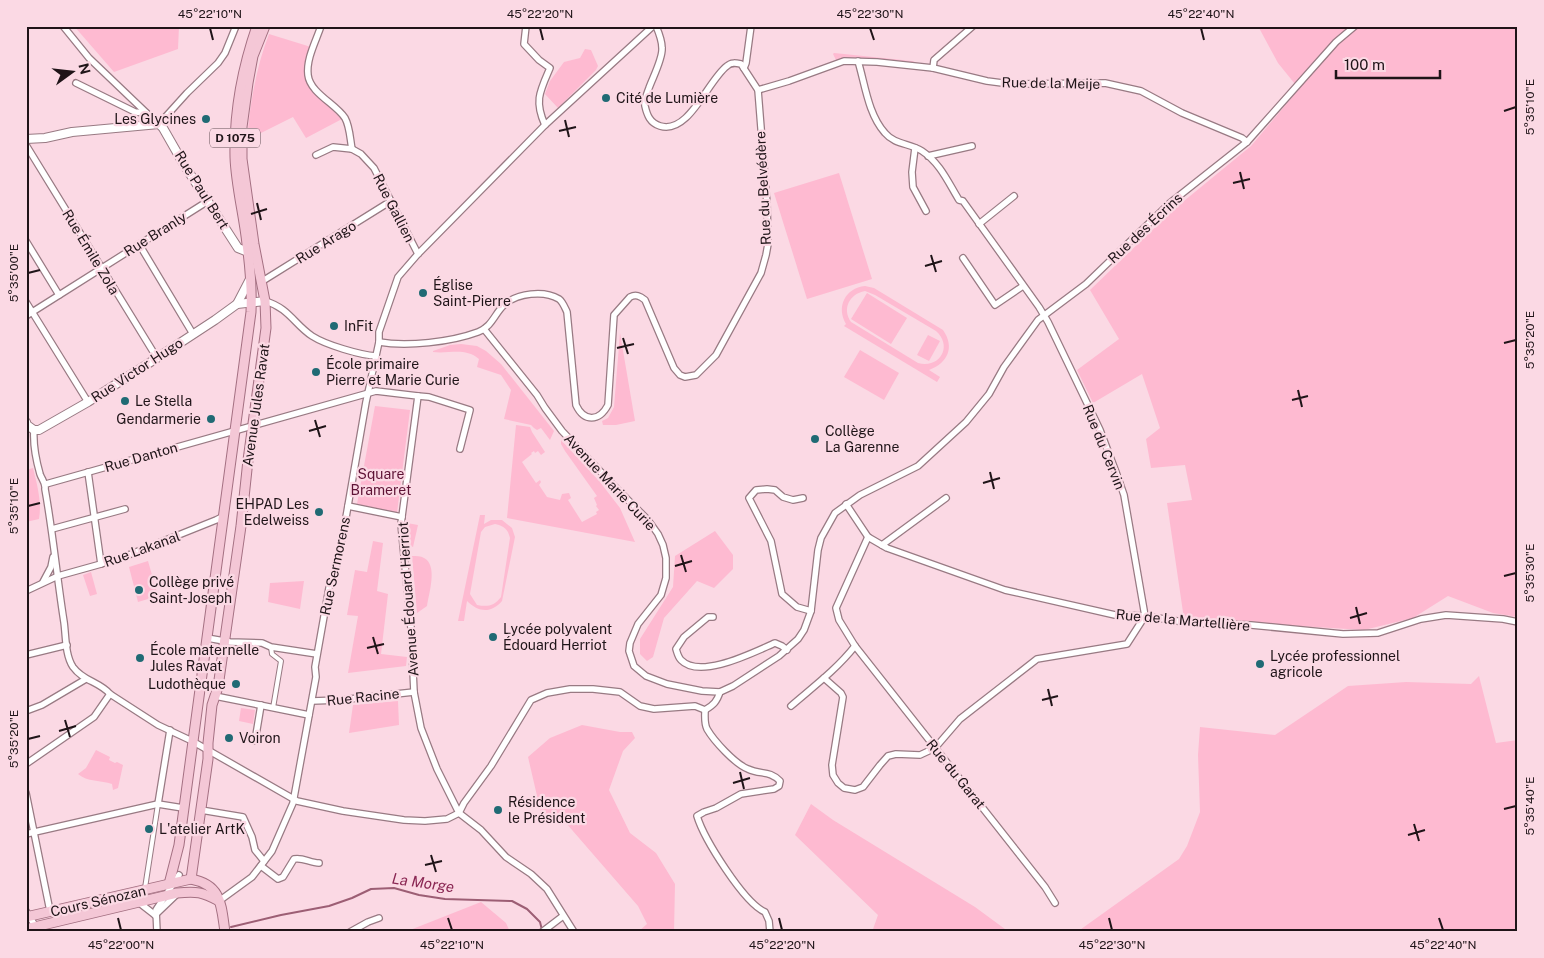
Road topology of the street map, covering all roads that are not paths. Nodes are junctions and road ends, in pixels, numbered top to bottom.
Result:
1 (63, 26) edge
2 (236, 26) edge
3 (257, 26) edge
4 (265, 26) edge
5 (321, 26) edge
6 (526, 26) edge
7 (654, 26) edge
8 (751, 26) edge
9 (973, 26) edge
10 (1354, 26) edge
11 (858, 61) junction
12 (744, 68) junction
13 (934, 68) junction
14 (76, 83) dead end
15 (758, 90) junction
16 (146, 113) junction
17 (158, 124) junction
18 (545, 125) junction
19 (26, 139) edge
20 (1247, 142) junction
21 (26, 145) edge
22 (972, 146) dead end
23 (915, 148) junction
24 (352, 149) junction
25 (316, 155) dead end
26 (928, 156) junction
27 (1014, 196) dead end
28 (208, 201) junction
29 (391, 201) junction
30 (926, 211) dead end
31 (979, 224) junction
32 (26, 241) edge
33 (139, 244) junction
34 (252, 251) junction
35 (418, 254) junction
36 (964, 258) dead end
37 (101, 268) junction
38 (250, 279) junction
39 (261, 282) junction
40 (1024, 286) junction
41 (59, 295) junction
42 (26, 302) edge
43 (265, 302) junction
44 (251, 303) junction
45 (236, 304) junction
46 (33, 312) junction
47 (1044, 315) junction
48 (26, 316) edge
49 (484, 329) junction
50 (193, 334) junction
51 (379, 342) junction
52 (376, 356) junction
53 (157, 358) junction
54 (369, 394) junction
55 (418, 396) junction
56 (88, 402) junction
57 (26, 422) edge
58 (253, 426) junction
59 (34, 430) junction
60 (236, 430) junction
61 (460, 449) dead end
62 (88, 472) junction
63 (46, 484) junction
64 (803, 498) dead end
65 (946, 498) dead end
66 (846, 504) junction
67 (348, 506) junction
68 (125, 509) dead end
69 (224, 512) junction
70 (241, 513) junction
71 (94, 517) junction
72 (402, 517) junction
73 (52, 529) junction
74 (868, 537) junction
75 (882, 545) junction
76 (54, 548) junction
77 (101, 564) junction
78 (58, 576) junction
79 (43, 582) junction
80 (26, 591) edge
81 (811, 611) junction
82 (1146, 616) junction
83 (713, 617) dead end
84 (1518, 622) edge
85 (207, 638) junction
86 (224, 641) junction
87 (67, 645) junction
88 (855, 646) junction
89 (271, 647) junction
90 (787, 650) junction
91 (318, 654) junction
92 (26, 655) edge
93 (824, 678) junction
94 (86, 679) junction
95 (414, 692) junction
96 (720, 692) junction
97 (110, 694) junction
98 (215, 696) junction
99 (312, 701) junction
100 (261, 705) junction
101 (791, 706) dead end
102 (273, 708) junction
103 (26, 710) edge
104 (705, 710) junction
105 (309, 714) junction
106 (194, 728) junction
107 (170, 730) junction
108 (209, 735) junction
109 (192, 741) junction
110 (255, 741) dead end
111 (935, 748) junction
112 (208, 751) junction
113 (26, 764) edge
114 (26, 793) edge
115 (294, 800) junction
116 (158, 804) junction
117 (183, 808) junction
118 (201, 810) junction
119 (459, 813) junction
120 (34, 832) junction
121 (26, 834) edge
122 (179, 845) junction
123 (263, 863) junction
124 (319, 863) dead end
125 (181, 881) junction
126 (145, 890) junction
127 (194, 891) junction
128 (177, 893) junction
129 (166, 896) junction
130 (137, 901) junction
131 (219, 901) junction
132 (1054, 903) dead end
133 (78, 905) junction
134 (50, 911) junction
135 (27, 915) edge
136 (156, 915) junction
137 (563, 916) junction
138 (379, 918) dead end
139 (26, 929) edge
140 (38, 929) edge
141 (224, 930) edge
142 (157, 932) edge
143 (350, 932) edge
144 (542, 932) edge
145 (574, 932) edge
146 (770, 932) edge

1 - 16 street
2 - 17 street
3 - 34 main road, D 1075
4 - 34 main road, D 1075
5 - 24 street
6 - 18 street
7 - 12 street
7 - 18 street, Rue Sermorens
8 - 12 street
9 - 13 street
10 - 20 street, Rue des Écrins
11 - 13 street, Rue de la Meije
11 - 15 street, Rue de la Meije
11 - 23 street, Rue du Cervin
12 - 15 street
13 - 20 street, Rue de la Meije
14 - 16 street
15 - 49 street, Rue du Belvédère
16 - 17 street
17 - 19 main road
17 - 28 main road, Rue Paul Bert
18 - 35 street, Rue Sermorens
20 - 47 street, Rue des Écrins
21 - 37 street, Rue Émile Zola
22 - 26 street
23 - 26 street, Rue du Cervin
23 - 30 street
24 - 25 street
24 - 29 street, Rue Gallien
26 - 31 street, Rue du Cervin
27 - 31 street
28 - 33 street, Rue Branly
28 - 34 main road, Rue Paul Bert
29 - 35 street, Rue Gallien
29 - 39 street, Rue Arago
31 - 40 street, Rue du Cervin
32 - 41 street
33 - 37 street, Rue Branly
33 - 50 street
34 - 38 main road, Avenue Jules Ravat
34 - 39 main road, Avenue Jules Ravat
35 - 51 street, Rue Sermorens
36 - 40 street
37 - 41 street, Rue Branly
37 - 53 street, Rue Émile Zola
38 - 44 main road, Avenue Jules Ravat
38 - 45 main road, Rue Victor Hugo
39 - 43 main road, Avenue Jules Ravat
40 - 47 street, Rue du Cervin
41 - 46 street, Rue Branly
42 - 46 street
43 - 44 main road
43 - 52 street
43 - 58 main road, Avenue Jules Ravat
44 - 45 main road
44 - 60 main road, Avenue Jules Ravat
45 - 50 main road, Rue Victor Hugo
46 - 48 street, Rue Branly
46 - 56 street
47 - 66 street
47 - 82 street, Rue du Cervin
49 - 51 street
49 - 96 street, Avenue Marie Curie
50 - 53 main road, Rue Victor Hugo
51 - 52 street, Rue Sermorens
52 - 54 street, Rue Sermorens
53 - 56 main road, Rue Victor Hugo
54 - 55 street
54 - 58 street, Rue Danton
54 - 67 street, Rue Sermorens
55 - 61 street
55 - 72 street, Avenue Édouard Herriot
56 - 59 main road, Rue Victor Hugo
57 - 59 main road
58 - 60 street, Rue Danton
58 - 70 main road, Avenue Jules Ravat
59 - 63 street
60 - 62 street, Rue Danton
60 - 69 main road, Avenue Jules Ravat
62 - 63 street, Rue Danton
62 - 71 street
63 - 73 street
64 - 81 street
65 - 75 street
66 - 74 street, Rue de la Martellière
66 - 81 street
67 - 72 street
67 - 91 street, Rue Sermorens
68 - 71 street
69 - 70 main road
69 - 77 street, Rue Lakanal
69 - 85 main road, Avenue Jules Ravat
70 - 86 main road, Avenue Jules Ravat
71 - 73 street
71 - 77 street
72 - 95 street, Avenue Édouard Herriot
73 - 76 street
74 - 75 street, Rue de la Martellière
74 - 88 street, Rue du Garat
75 - 82 street, Rue de la Martellière
76 - 78 street
76 - 79 street
77 - 78 street, Rue Lakanal
78 - 79 street, Rue Lakanal
78 - 87 street
79 - 80 street, Rue Lakanal
81 - 90 street
82 - 84 street, Rue de la Martellière
82 - 111 street
83 - 90 street
85 - 86 street
85 - 106 main road, Avenue Jules Ravat
86 - 89 street
86 - 98 main road, Avenue Jules Ravat
87 - 92 street
87 - 94 street
88 - 93 street
88 - 111 street, Rue du Garat
89 - 91 street
89 - 102 street
90 - 96 street
91 - 99 street, Rue Sermorens
93 - 101 street
93 - 111 street
94 - 97 street
94 - 103 street
95 - 99 street, Rue Racine
95 - 119 street, Avenue Édouard Herriot
96 - 104 street
97 - 107 street
97 - 113 street
98 - 100 street
98 - 108 main road, Avenue Jules Ravat
99 - 105 street, Rue Sermorens
100 - 102 street
100 - 110 street
102 - 105 street
104 - 119 street
104 - 146 street
105 - 115 street, Rue Sermorens
106 - 108 main road
106 - 109 main road, Avenue Jules Ravat
107 - 109 street
107 - 116 street
108 - 112 main road, Avenue Jules Ravat
109 - 112 street
109 - 117 main road, Avenue Jules Ravat
111 - 132 street, Rue du Garat
112 - 115 street
112 - 118 main road, Avenue Jules Ravat
114 - 120 street
115 - 119 street
115 - 123 street, Rue Sermorens
116 - 117 street
116 - 120 street
116 - 126 street
117 - 122 main road, Avenue Jules Ravat
118 - 123 street
118 - 125 main road, Avenue Jules Ravat
119 - 137 street
120 - 121 street
120 - 134 street
122 - 125 main road
122 - 125 main road
123 - 124 street
123 - 131 street, Rue Sermorens
125 - 126 main road, Cours Sénozan
125 - 127 main road
125 - 128 main road
125 - 129 street
125 - 131 main road
126 - 133 main road, Cours Sénozan
127 - 128 main road, Cours Sénozan
127 - 131 main road
128 - 129 main road, Cours Sénozan
128 - 136 street
129 - 130 main road, Cours Sénozan
129 - 136 street
130 - 136 street
130 - 140 main road, Cours Sénozan
131 - 141 main road
133 - 134 main road, Cours Sénozan
133 - 140 main road
134 - 135 main road, Cours Sénozan
135 - 140 street
136 - 142 street
137 - 144 street
137 - 145 street
138 - 143 street
139 - 140 main road, Cours Sénozan

